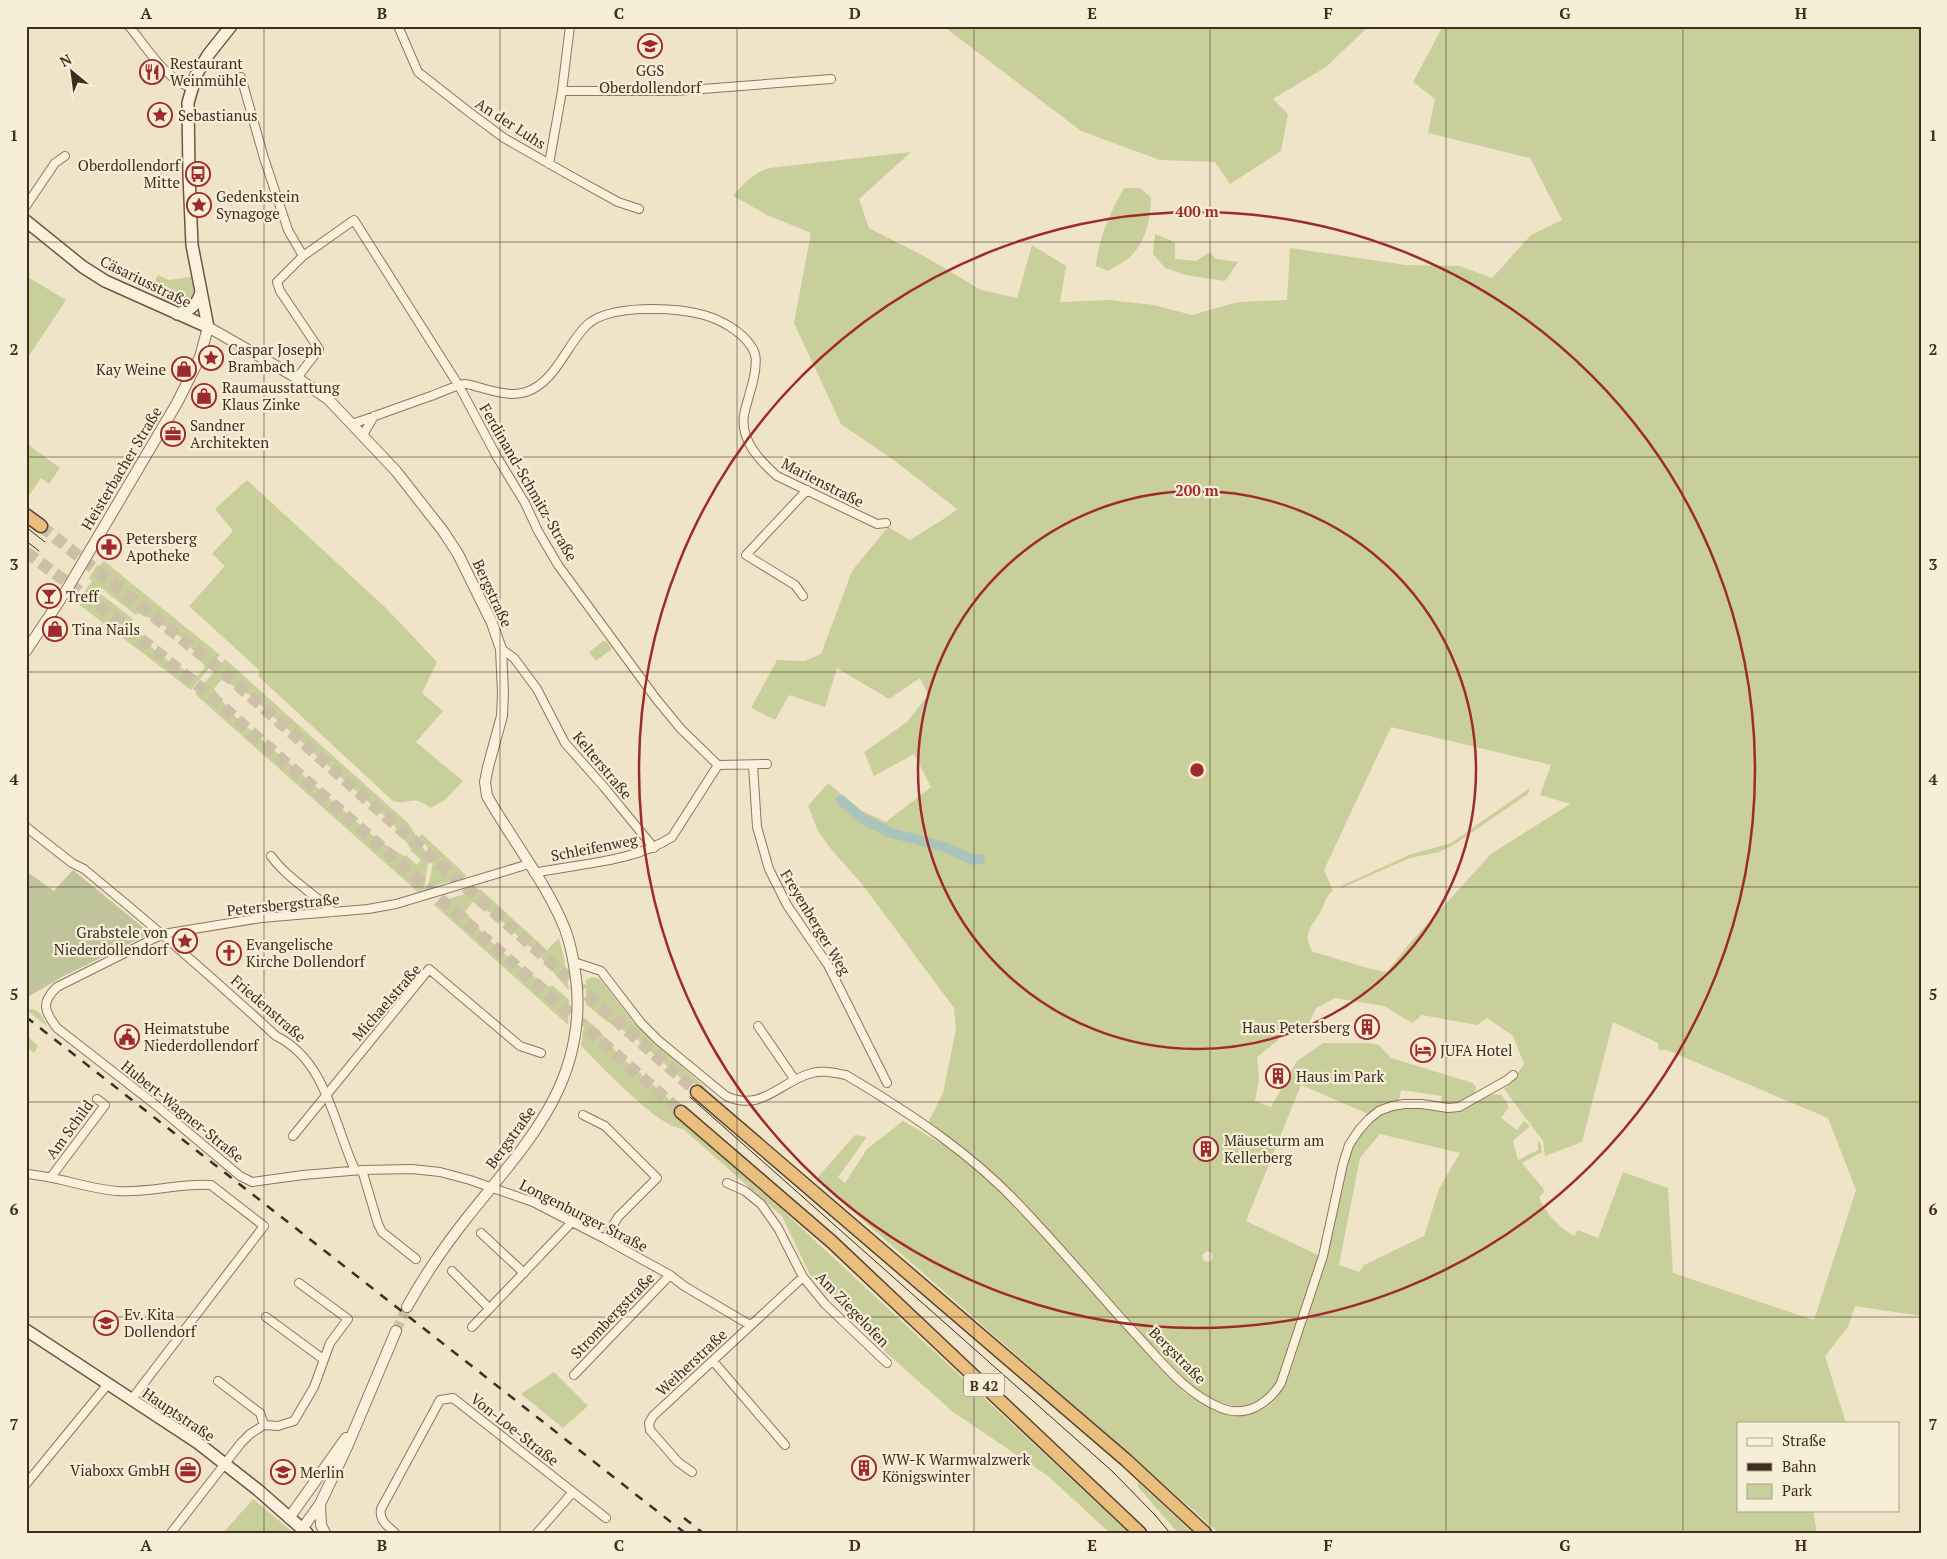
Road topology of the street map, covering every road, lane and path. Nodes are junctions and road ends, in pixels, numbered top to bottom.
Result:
1 (129, 26) edge
2 (231, 26) edge
3 (398, 26) edge
4 (570, 26) edge
5 (241, 77) dead end
6 (831, 79) dead end
7 (192, 88) junction
8 (562, 91) junction
9 (65, 156) dead end
10 (549, 164) junction
11 (26, 206) edge
12 (639, 209) dead end
13 (26, 222) edge
14 (303, 256) junction
15 (201, 290) junction
16 (177, 314) junction
17 (208, 327) junction
18 (297, 378) junction
19 (459, 386) junction
20 (374, 416) junction
21 (352, 424) junction
22 (363, 435) junction
23 (807, 490) junction
24 (26, 516) edge
25 (886, 522) dead end
26 (42, 526) tunnel mouth
27 (803, 596) dead end
28 (501, 649) junction
29 (26, 651) edge
30 (767, 764) dead end
31 (718, 765) junction
32 (752, 765) junction
33 (26, 826) edge
34 (654, 848) junction
35 (271, 856) dead end
36 (532, 868) junction
37 (333, 912) junction
38 (163, 934) junction
39 (574, 962) junction
40 (50, 994) joint
41 (758, 1026) dead end
42 (541, 1053) dead end
43 (1513, 1075) dead end
44 (795, 1080) junction
45 (887, 1083) dead end
46 (697, 1092) tunnel mouth
47 (326, 1096) junction
48 (97, 1099) dead end
49 (681, 1112) tunnel mouth
50 (583, 1115) dead end
51 (293, 1136) dead end
52 (359, 1170) junction
53 (26, 1174) edge
54 (51, 1177) junction
55 (252, 1182) joint
56 (727, 1183) dead end
57 (492, 1187) junction
58 (572, 1222) junction
59 (481, 1233) dead end
60 (605, 1239) junction
61 (416, 1259) dead end
62 (452, 1271) dead end
63 (524, 1273) junction
64 (670, 1275) junction
65 (803, 1276) junction
66 (299, 1283) dead end
67 (407, 1307) tunnel mouth
68 (489, 1308) junction
69 (266, 1317) dead end
70 (750, 1326) junction
71 (472, 1327) dead end
72 (26, 1330) edge
73 (396, 1331) tunnel mouth
74 (323, 1359) junction
75 (713, 1361) junction
76 (887, 1363) dead end
77 (574, 1375) dead end
78 (218, 1381) dead end
79 (108, 1384) junction
80 (131, 1400) junction
81 (359, 1422) junction
82 (264, 1425) junction
83 (785, 1445) dead end
84 (225, 1464) junction
85 (692, 1472) dead end
86 (26, 1484) edge
87 (573, 1492) junction
88 (320, 1504) junction
89 (289, 1518) junction
90 (606, 1518) dead end
91 (1138, 1530) edge
92 (304, 1531) edge
93 (1204, 1532) edge
94 (171, 1533) edge
95 (325, 1533) edge
96 (395, 1533) edge
97 (537, 1533) edge

1 - 7 street
2 - 7 main road, Heisterbacher Straße
3 - 10 street, An der Luhs
4 - 8 street
5 - 14 street
6 - 8 street
7 - 15 main road, Heisterbacher Straße
8 - 10 street
9 - 11 street
10 - 12 street, An der Luhs
13 - 16 main road, Cäsariusstraße
14 - 18 street
14 - 19 street, Ferdinand-Schmitz-Straße
15 - 16 main road
15 - 17 main road, Heisterbacher Straße
16 - 17 main road, Cäsariusstraße
17 - 18 street, Bergstraße
17 - 29 street, Heisterbacher Straße
18 - 21 street, Bergstraße
19 - 20 street, Marienstraße
19 - 23 street, Marienstraße
19 - 31 street, Ferdinand-Schmitz-Straße
20 - 21 street, Marienstraße
20 - 22 street
21 - 22 street, Bergstraße
22 - 28 street, Bergstraße
23 - 25 street, Marienstraße
23 - 27 street
24 - 26 highway
28 - 34 street, Kelterstraße
28 - 36 street, Bergstraße
30 - 32 street
31 - 32 street
31 - 34 street, Schleifenweg
32 - 45 street, Freyenberger Weg
33 - 38 street, Friedenstraße
34 - 36 street, Schleifenweg
35 - 37 street
36 - 37 street, Petersbergstraße
36 - 39 street, Bergstraße
37 - 38 street, Petersbergstraße
38 - 40 street, Petersbergstraße
38 - 47 street, Friedenstraße
39 - 44 street, Bergstraße
39 - 57 street, Bergstraße
40 - 55 street, Hubert-Wagner-Straße
41 - 44 street
42 - 47 street, Michaelstraße
43 - 44 street, Bergstraße
46 - 93 highway, B 42
47 - 51 street, Michaelstraße
47 - 52 street, Friedenstraße
48 - 54 street, Am Schild
49 - 91 highway, B 42
50 - 60 street
52 - 55 street, Longenburger Straße
52 - 57 street, Longenburger Straße
52 - 61 street
53 - 54 street
54 - 80 street
56 - 65 street, Am Ziegelofen
57 - 58 street, Longenburger Straße
57 - 67 street, Bergstraße
58 - 60 street, Longenburger Straße
58 - 63 street
59 - 63 street
60 - 64 street, Longenburger Straße
62 - 68 street
63 - 68 street
64 - 70 street, Longenburger Straße
64 - 77 street, Strombergstraße
65 - 70 street, Weiherstraße
65 - 76 street, Am Ziegelofen
66 - 74 street
68 - 71 street
69 - 74 street
70 - 75 street, Weiherstraße
72 - 79 main road, Hauptstraße
73 - 81 street
74 - 82 street
75 - 83 street
75 - 85 street, Weiherstraße
78 - 82 street
79 - 80 main road, Hauptstraße
79 - 86 street
80 - 84 main road, Hauptstraße
81 - 88 street
81 - 89 street
82 - 84 street
84 - 89 main road, Hauptstraße
84 - 94 street
87 - 90 street, Von-Loe-Straße
87 - 96 street, Von-Loe-Straße
87 - 97 street
88 - 92 street
88 - 95 street
89 - 92 main road, Hauptstraße

